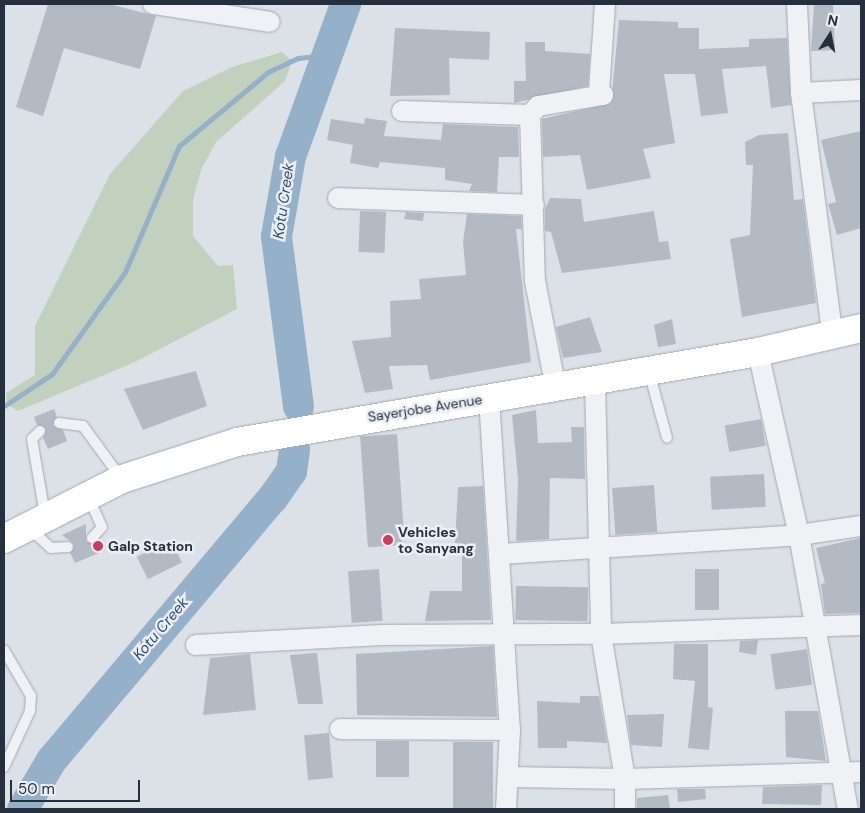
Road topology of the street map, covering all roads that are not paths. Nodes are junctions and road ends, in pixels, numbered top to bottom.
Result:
1 (153, 4) edge
2 (606, 4) edge
3 (797, 4) edge
4 (270, 22) dead end
5 (861, 90) edge
6 (801, 94) junction
7 (402, 111) dead end
8 (530, 115) junction
9 (338, 198) dead end
10 (534, 205) junction
11 (861, 328) edge
12 (832, 332) junction
13 (758, 352) junction
14 (649, 372) junction
15 (595, 382) junction
16 (556, 389) junction
17 (489, 398) junction
18 (59, 423) dead end
19 (40, 431) dead end
20 (667, 438) dead end
21 (122, 480) junction
22 (88, 495) junction
23 (861, 526) edge
24 (18, 530) edge
25 (799, 536) junction
26 (92, 538) dead end
27 (68, 547) dead end
28 (596, 548) junction
29 (500, 554) junction
30 (861, 625) edge
31 (814, 626) junction
32 (601, 634) junction
33 (504, 635) junction
34 (196, 645) dead end
35 (4, 650) edge
36 (340, 729) dead end
37 (510, 730) junction
38 (4, 767) edge
39 (852, 772) edge
40 (509, 778) junction
41 (625, 779) junction
42 (506, 809) edge
43 (625, 809) edge
44 (848, 809) edge

1 - 4 street
2 - 8 street
3 - 6 street
5 - 6 street
6 - 12 street
7 - 8 street
8 - 10 street
9 - 10 street
10 - 16 street
11 - 12 main road, Sayerjobe Avenue
12 - 13 main road, Sayerjobe Avenue
13 - 14 main road, Sayerjobe Avenue
13 - 25 street
14 - 15 main road, Sayerjobe Avenue
14 - 20 lane
15 - 16 main road, Sayerjobe Avenue
15 - 28 street
16 - 17 main road, Sayerjobe Avenue
17 - 21 main road, Sayerjobe Avenue
17 - 29 street
18 - 21 lane
19 - 24 lane
21 - 22 main road, Sayerjobe Avenue
22 - 24 main road, Sayerjobe Avenue
22 - 26 lane
23 - 25 street
24 - 27 lane
25 - 28 street
25 - 31 street
28 - 29 street
28 - 32 street
29 - 33 street
30 - 31 street
31 - 32 street
31 - 39 street
32 - 33 street
32 - 41 street
33 - 34 street
33 - 37 street
35 - 38 lane
36 - 37 street
37 - 40 street
39 - 41 street
39 - 44 street
40 - 41 street
40 - 42 street
41 - 43 street

